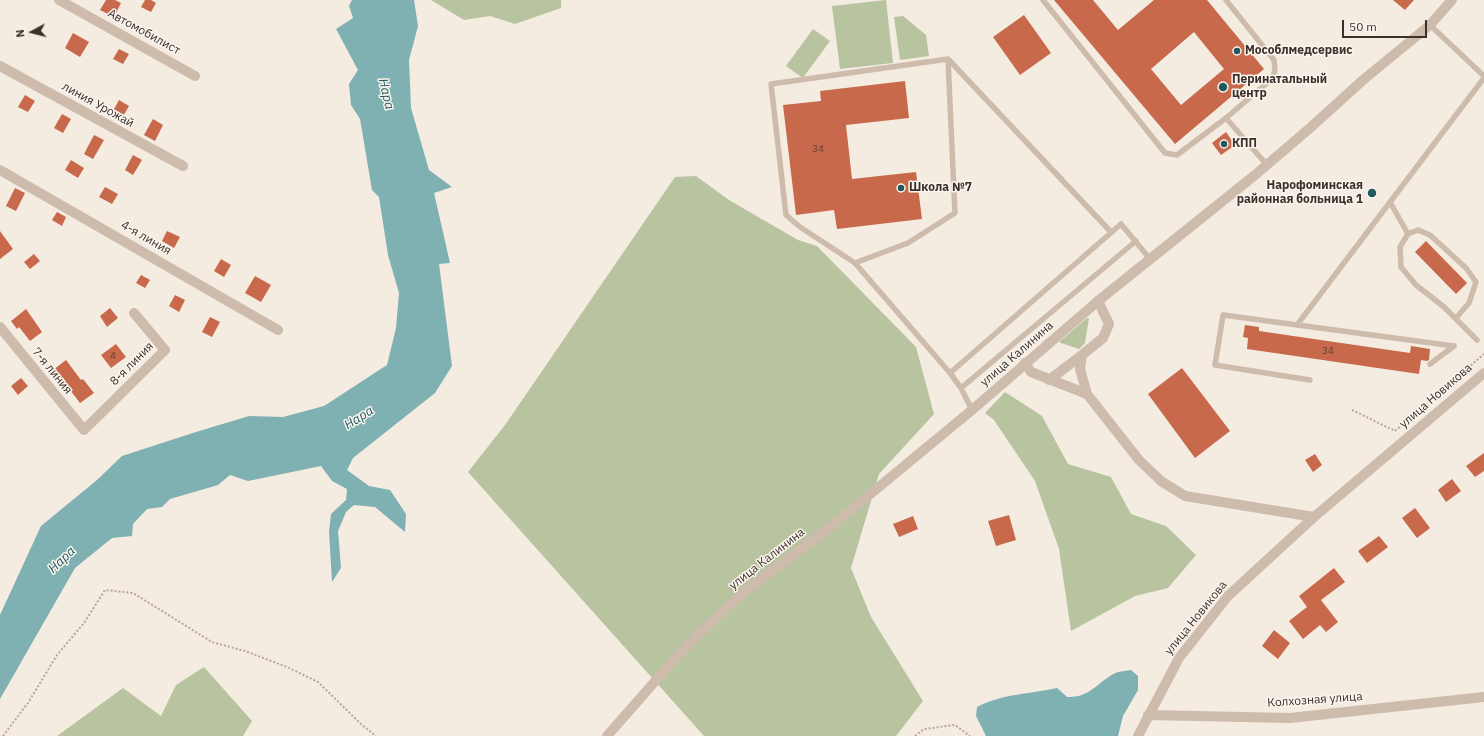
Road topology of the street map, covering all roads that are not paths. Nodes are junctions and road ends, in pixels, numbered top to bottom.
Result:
1 (59, 0) edge
2 (1043, 0) edge
3 (1226, 0) edge
4 (1452, 0) edge
5 (1430, 25) junction
6 (948, 59) junction
7 (0, 66) edge
8 (195, 76) dead end
9 (1484, 77) edge
10 (1226, 118) junction
11 (1267, 164) junction
12 (182, 166) dead end
13 (0, 170) edge
14 (1390, 202) junction
15 (1112, 232) junction
16 (1408, 234) junction
17 (1136, 241) junction
18 (1150, 259) junction
19 (855, 263) junction
20 (1098, 301) junction
21 (134, 313) dead end
22 (1456, 318) junction
23 (1297, 325) junction
24 (0, 327) edge
25 (278, 330) dead end
26 (1477, 340) dead end
27 (1082, 355) junction
28 (1025, 364) junction
29 (1430, 364) dead end
30 (1484, 372) edge
31 (950, 373) junction
32 (1049, 380) junction
33 (1310, 380) dead end
34 (961, 388) junction
35 (1087, 394) junction
36 (972, 410) junction
37 (84, 430) joint
38 (1314, 517) junction
39 (1484, 698) edge
40 (1148, 715) junction
41 (607, 736) edge
42 (1138, 736) edge

1 - 8 street, Автомобилист
2 - 10 lane
3 - 10 lane
4 - 5 street, улица Калинина
5 - 9 lane
5 - 11 street, улица Калинина
6 - 15 lane
6 - 19 lane
6 - 19 lane
7 - 12 street, линия Урожай
9 - 14 lane
10 - 11 lane
11 - 18 street, улица Калинина
13 - 25 street, 4-я линия
14 - 16 lane
14 - 23 lane
15 - 17 lane
15 - 31 lane
16 - 22 lane
16 - 22 lane
17 - 18 lane
17 - 34 lane
18 - 20 street, улица Калинина
19 - 31 lane
20 - 27 street
20 - 28 street, улица Калинина
21 - 37 street, 8-я линия
22 - 26 lane
23 - 29 lane
23 - 33 lane
24 - 37 street, 7-я линия
27 - 32 street
27 - 35 street
28 - 32 street
28 - 36 street, улица Калинина
30 - 38 street, улица Новикова
31 - 34 lane
32 - 35 street
34 - 36 lane
35 - 38 street
36 - 41 street, улица Калинина
38 - 40 street, улица Новикова
39 - 40 street, Колхозная улица
40 - 42 street, улица Новикова

